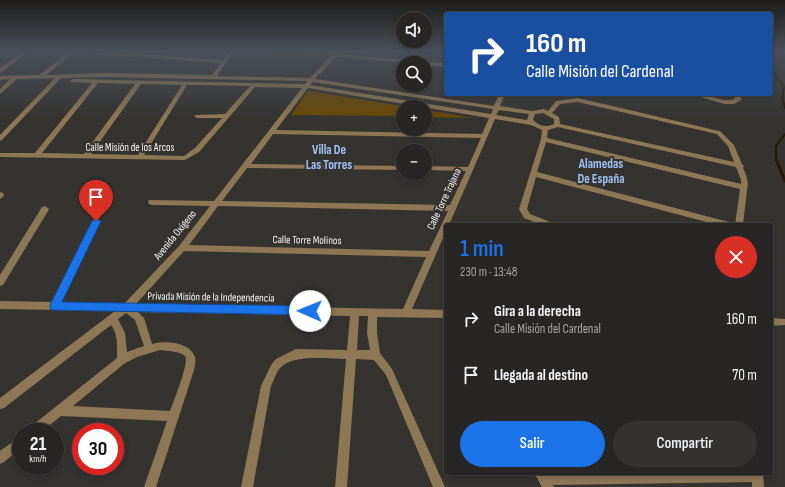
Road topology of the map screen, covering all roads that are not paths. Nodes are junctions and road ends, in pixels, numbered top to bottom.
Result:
1 (44, 74) edge
2 (216, 74) edge
3 (317, 74) edge
4 (40, 77) junction
5 (0, 78) edge
6 (16, 78) junction
7 (59, 78) junction
8 (213, 78) junction
9 (312, 79) junction
10 (96, 82) junction
11 (139, 83) junction
12 (185, 84) junction
13 (253, 86) junction
14 (307, 86) junction
15 (0, 92) edge
16 (407, 93) junction
17 (501, 96) edge
18 (704, 96) edge
19 (737, 96) edge
20 (405, 100) edge
21 (396, 101) edge
22 (432, 106) edge
23 (497, 107) junction
24 (532, 113) junction
25 (549, 113) junction
26 (197, 116) dead end
27 (227, 116) junction
28 (493, 116) junction
29 (532, 122) junction
30 (557, 125) junction
31 (545, 128) junction
32 (270, 132) junction
33 (485, 136) junction
34 (0, 139) edge
35 (544, 140) junction
36 (0, 155) edge
37 (36, 156) junction
38 (85, 157) junction
39 (139, 158) junction
40 (244, 166) junction
41 (741, 166) junction
42 (396, 168) edge
43 (432, 168) edge
44 (470, 169) junction
45 (534, 174) junction
46 (745, 188) junction
47 (152, 202) dead end
48 (218, 202) junction
49 (452, 208) junction
50 (45, 209) dead end
51 (96, 221) dead end
52 (445, 223) edge
53 (544, 223) edge
54 (722, 223) edge
55 (739, 223) edge
56 (444, 226) edge
57 (182, 248) junction
58 (431, 254) junction
59 (0, 282) edge
60 (0, 305) edge
61 (55, 306) junction
62 (126, 308) junction
63 (356, 312) junction
64 (373, 312) junction
65 (406, 312) junction
66 (444, 314) edge
67 (112, 319) junction
68 (773, 322) edge
69 (783, 322) dead end
70 (149, 348) junction
71 (353, 354) junction
72 (376, 355) junction
73 (122, 360) junction
74 (0, 404) edge
75 (59, 411) junction
76 (174, 416) junction
77 (44, 423) edge
78 (12, 448) edge
79 (0, 458) edge
80 (757, 479) edge
81 (544, 480) edge
82 (150, 487) edge
83 (247, 487) edge
84 (341, 487) edge
85 (439, 487) edge

1 - 4 street
2 - 8 street
3 - 9 street, Avenida Oxígeno
4 - 6 street
4 - 7 street
5 - 6 street
6 - 15 street
7 - 8 street
7 - 10 street
7 - 34 street
8 - 9 street
9 - 14 street, Avenida Oxígeno
9 - 16 street
10 - 11 street
10 - 37 street
11 - 12 street
11 - 38 street
12 - 13 street
12 - 39 street
13 - 14 street
13 - 27 street, Calle Misión de los Arcos
14 - 21 street
14 - 32 street, Avenida Oxígeno
16 - 20 street
16 - 23 street
17 - 23 street, Calle Torre Trajana
18 - 19 street
22 - 28 street
23 - 24 street
23 - 28 street, Calle Torre Trajana
24 - 25 street
24 - 29 street
25 - 30 street
25 - 41 street
26 - 27 street
27 - 39 street, Calle Misión de los Arcos
28 - 29 street
28 - 33 street, Calle Torre Trajana
29 - 31 street
30 - 31 street
30 - 41 street
31 - 35 street
32 - 33 street
32 - 40 street, Avenida Oxígeno
33 - 44 street, Calle Torre Trajana
35 - 45 street
35 - 46 street
36 - 37 street, Calle Misión de los Arcos
37 - 38 street, Calle Misión de los Arcos
38 - 39 street, Calle Misión de los Arcos
40 - 42 street
40 - 48 street, Avenida Oxígeno
41 - 46 street
43 - 44 street
44 - 49 street, Calle Torre Trajana
45 - 53 street
45 - 54 street
46 - 55 street
47 - 48 street
48 - 49 street
48 - 57 street, Avenida Oxígeno
49 - 52 street, Calle Torre Trajana
50 - 59 street
51 - 61 street
56 - 58 street, Calle Torre Trajana
57 - 58 street, Calle Torre Molinos
57 - 62 street, Avenida Oxígeno
58 - 65 street, Calle Torre Trajana
60 - 61 street, Privada Misión de la Independencia
61 - 62 street, Privada Misión de la Independencia
62 - 63 street, Privada Misión de la Independencia
62 - 67 street, Avenida Oxígeno
62 - 70 street
63 - 64 street, Privada Misión de la Independencia
63 - 71 street
64 - 65 street, Privada Misión de la Independencia
64 - 72 street
65 - 66 street, Privada Misión de la Independencia
67 - 73 street
67 - 74 street, Avenida Oxígeno
68 - 69 street
70 - 73 street
70 - 76 street
71 - 72 street
71 - 83 street
71 - 84 street
72 - 85 street
73 - 75 street
75 - 76 street
75 - 77 street
76 - 82 street
78 - 79 street
80 - 81 street

